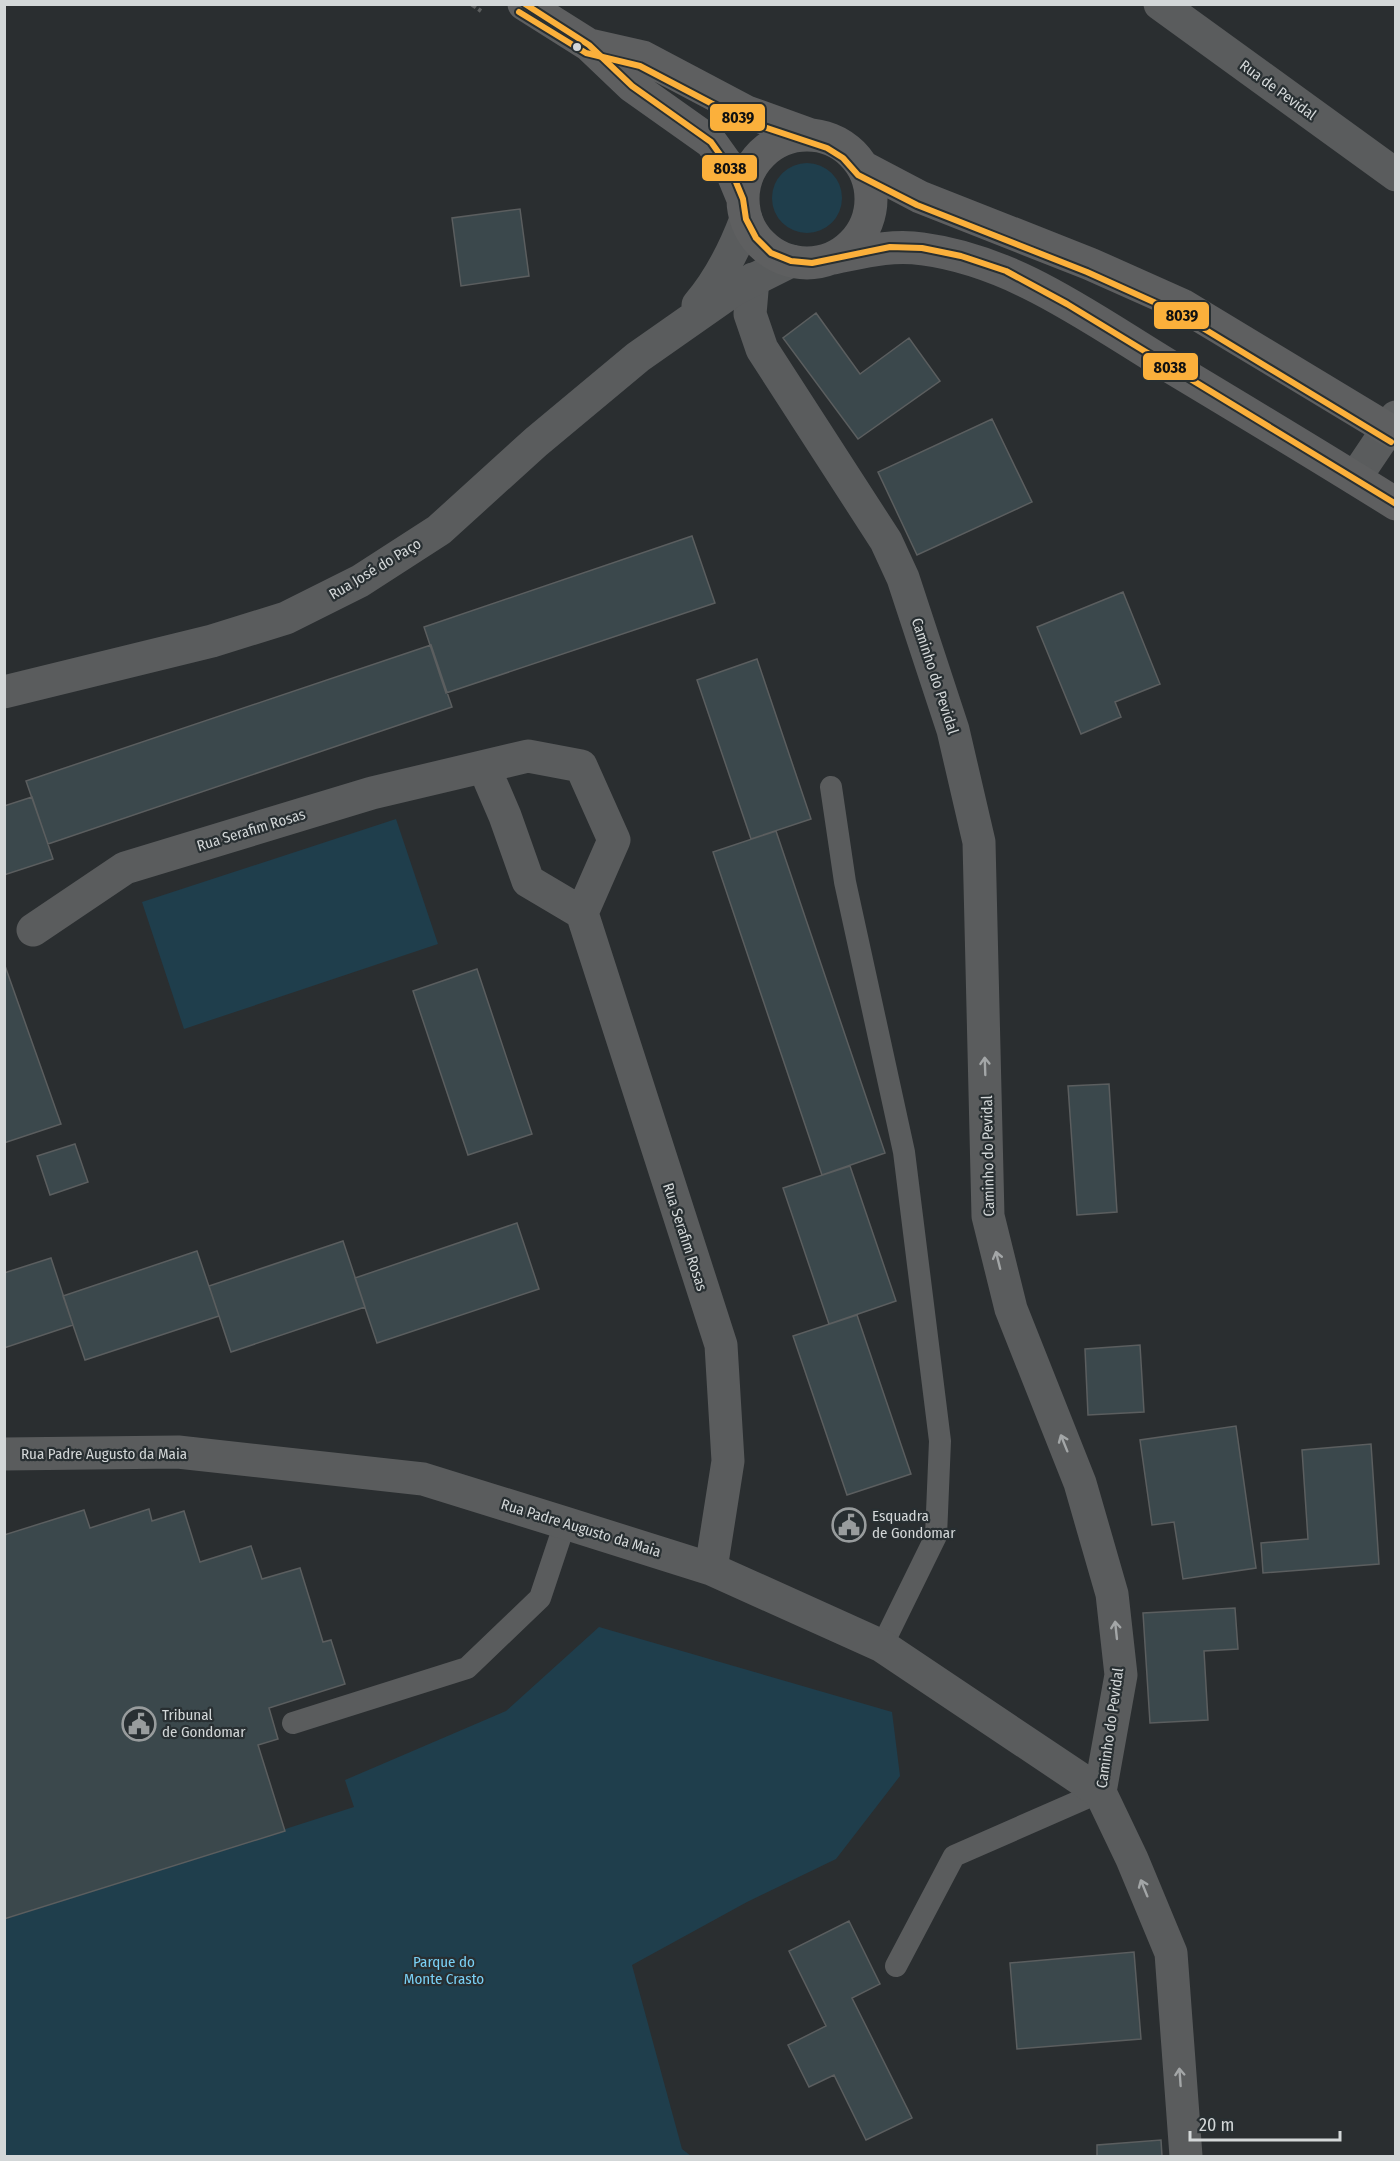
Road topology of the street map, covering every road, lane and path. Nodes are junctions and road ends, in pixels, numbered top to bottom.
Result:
1 (524, 4) edge
2 (1160, 4) edge
3 (588, 45) junction
4 (811, 135) junction
5 (863, 167) junction
6 (1395, 176) edge
7 (744, 209) junction
8 (833, 258) junction
9 (791, 261) junction
10 (753, 279) junction
11 (682, 325) junction
12 (1393, 427) edge
13 (1355, 478) junction
14 (1395, 504) edge
15 (4, 692) edge
16 (484, 767) junction
17 (831, 787) dead end
18 (582, 913) junction
19 (33, 930) dead end
20 (4, 1454) edge
21 (565, 1523) junction
22 (711, 1569) junction
23 (882, 1646) junction
24 (293, 1723) dead end
25 (1100, 1792) junction
26 (896, 1966) dead end
27 (1186, 2157) edge

1 - 3 main road
2 - 6 street, Rua de Pevidal
3 - 4 main road
3 - 7 main road
4 - 5 main road
4 - 7 main road
5 - 8 main road
5 - 12 main road
7 - 9 main road
7 - 11 street, Rua José do Paço
8 - 9 main road
8 - 13 main road
9 - 10 street, Rua José do Paço
10 - 11 street, Rua José do Paço
25 -> 10 street, Caminho do Pevidal
11 - 15 street, Rua José do Paço
12 - 13 street
13 - 14 main road
16 - 18 street
16 - 18 street, Rua Serafim Rosas
16 - 19 street, Rua Serafim Rosas
17 - 23 lane
18 - 22 street, Rua Serafim Rosas
20 - 21 street, Rua Padre Augusto da Maia
21 - 22 street, Rua Padre Augusto da Maia
21 - 24 lane
22 - 23 street, Rua Padre Augusto da Maia
23 - 25 street, Rua Padre Augusto da Maia
25 - 26 lane
27 -> 25 street, Caminho do Pevidal

